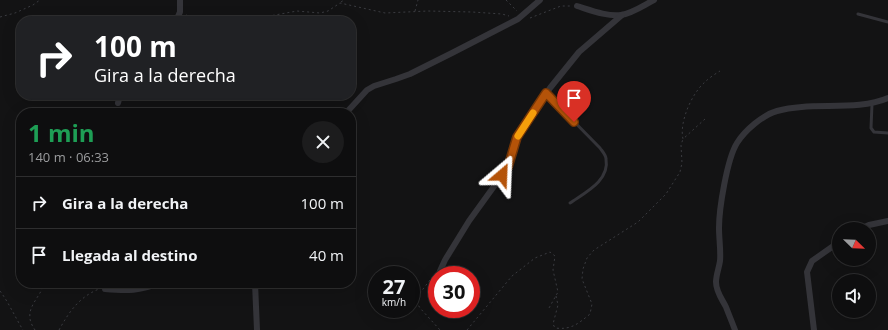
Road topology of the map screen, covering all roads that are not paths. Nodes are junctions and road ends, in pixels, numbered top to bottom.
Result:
1 (180, 0) edge
2 (540, 0) edge
3 (654, 0) edge
4 (577, 6) road end
5 (858, 14) dead end
6 (622, 15) junction
7 (178, 16) edge
8 (888, 22) edge
9 (546, 93) junction
10 (888, 98) edge
11 (119, 100) edge
12 (118, 103) dead end
13 (872, 104) junction
14 (351, 108) edge
15 (888, 133) edge
16 (570, 203) dead end
17 (888, 221) edge
18 (876, 224) edge
19 (832, 247) edge
20 (444, 266) edge
21 (145, 288) edge
22 (255, 288) edge
23 (105, 289) road end
24 (257, 330) edge
25 (735, 330) edge
26 (814, 330) edge

1 - 7 street
2 - 14 street
3 - 6 street
4 - 6 street
5 - 8 lane
6 - 9 street
9 - 16 lane
9 - 20 street
10 - 13 street
11 - 12 street
13 - 15 lane
13 - 25 street
17 - 18 street
19 - 26 street
21 - 23 street
22 - 24 street

